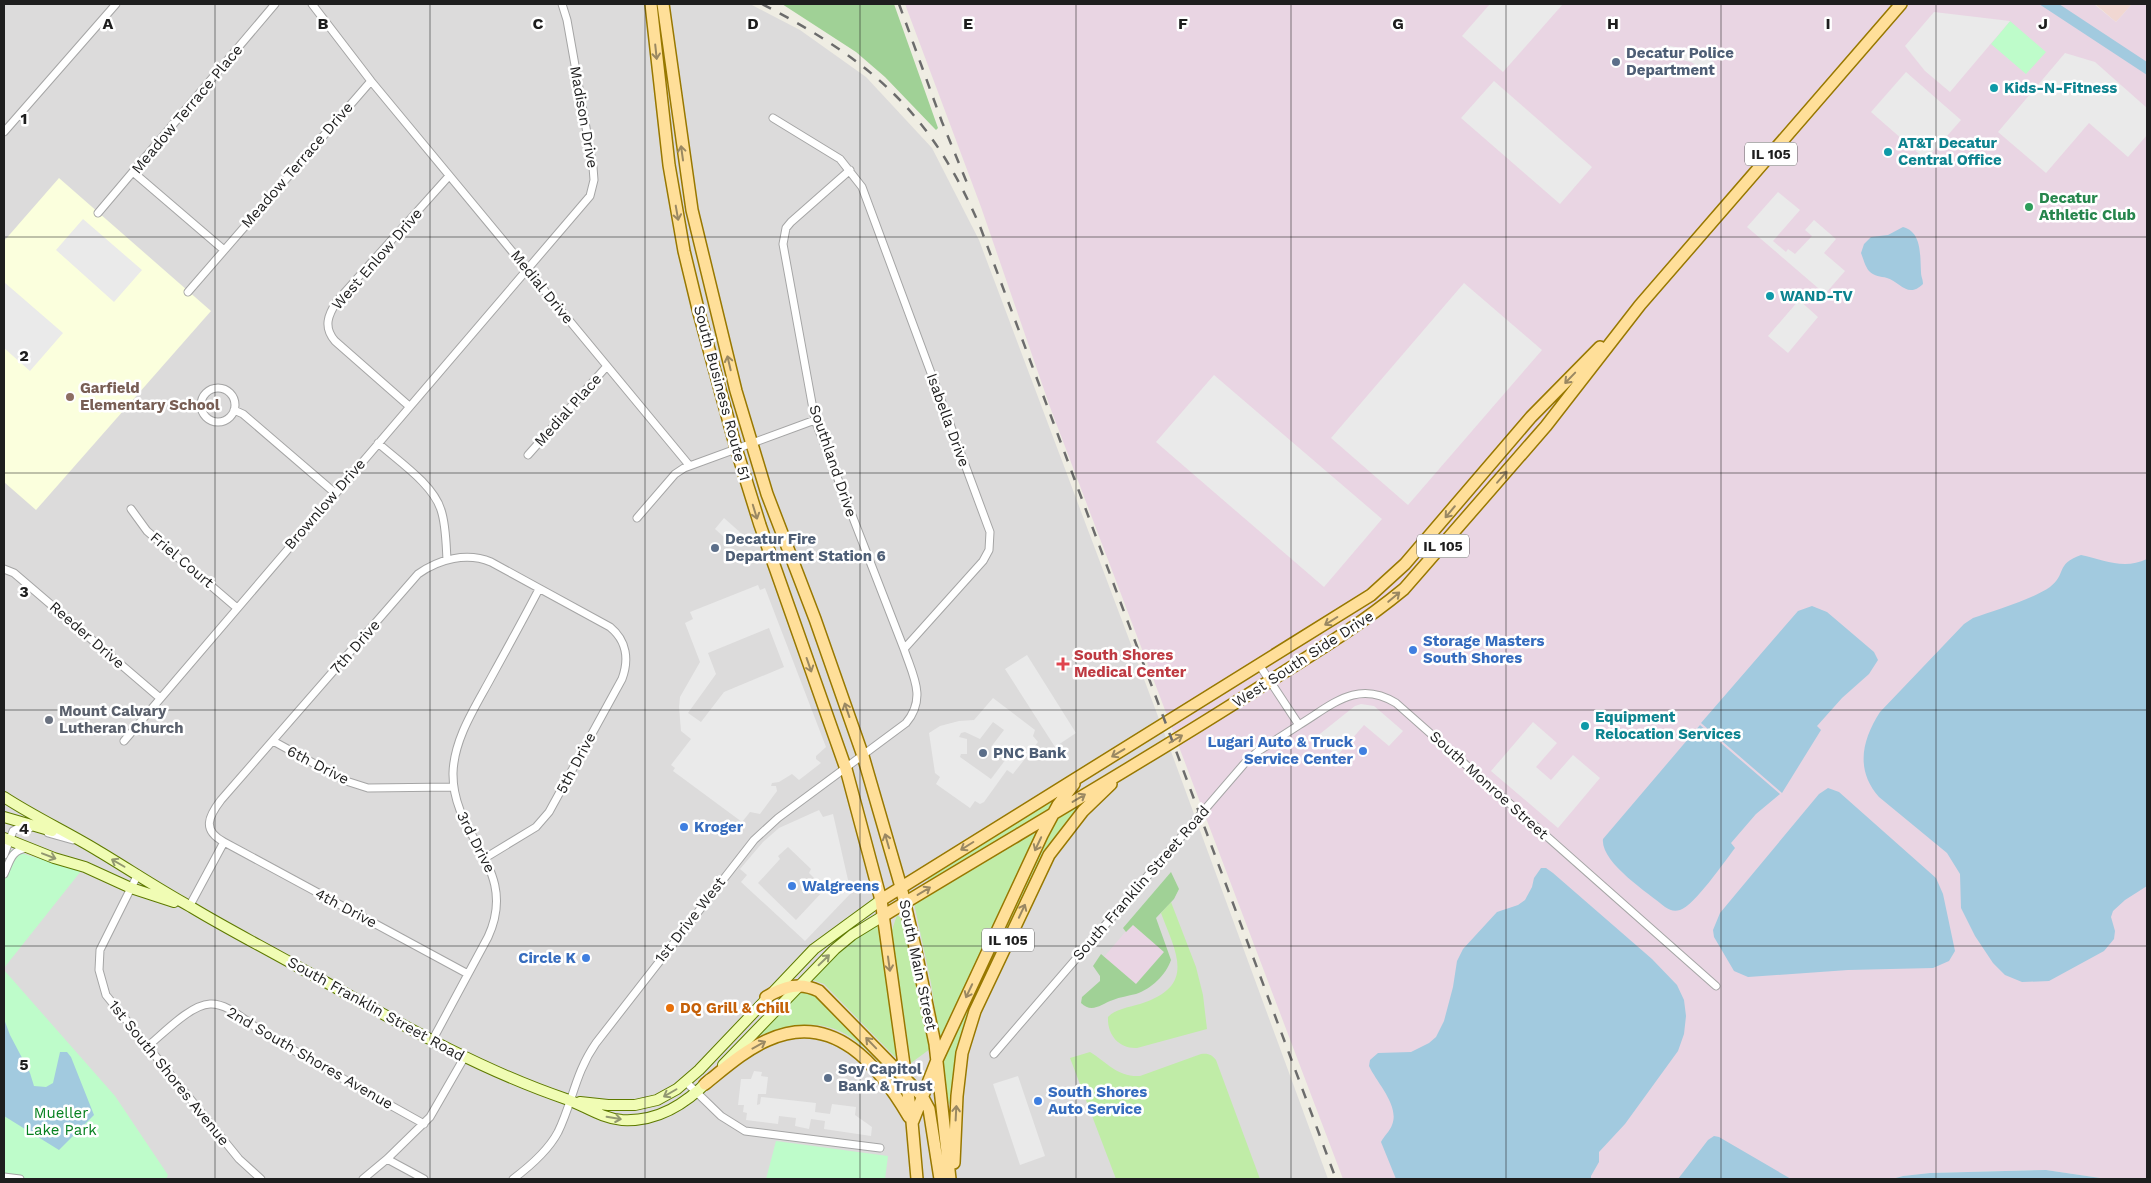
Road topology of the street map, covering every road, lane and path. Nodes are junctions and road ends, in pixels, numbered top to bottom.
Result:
1 (116, 4) edge
2 (275, 4) edge
3 (312, 4) edge
4 (562, 4) edge
5 (651, 4) edge
6 (663, 4) edge
7 (1901, 4) edge
8 (371, 80) junction
9 (773, 118) dead end
10 (5, 127) edge
11 (850, 170) junction
12 (133, 172) junction
13 (449, 176) junction
14 (98, 213) dead end
15 (224, 250) junction
16 (528, 269) junction
17 (188, 292) dead end
18 (1640, 305) junction
19 (607, 366) junction
20 (409, 406) junction
21 (234, 410) junction
22 (815, 420) junction
23 (378, 443) junction
24 (751, 444) junction
25 (736, 448) junction
26 (528, 455) dead end
27 (689, 465) junction
28 (335, 493) junction
29 (131, 509) dead end
30 (636, 518) dead end
31 (447, 560) junction
32 (4, 569) edge
33 (540, 589) junction
34 (237, 608) junction
35 (622, 641) joint
36 (904, 650) junction
37 (1260, 666) junction
38 (1270, 681) junction
39 (160, 698) junction
40 (1299, 725) junction
41 (124, 740) dead end
42 (273, 741) junction
43 (1159, 749) junction
44 (863, 756) junction
45 (846, 769) junction
46 (1083, 774) junction
47 (453, 786) junction
48 (4, 797) edge
49 (1053, 814) junction
50 (4, 817) edge
51 (5, 839) edge
52 (224, 842) junction
53 (86, 844) junction
54 (27, 848) junction
55 (4, 855) edge
56 (485, 858) junction
57 (4, 874) edge
58 (138, 874) junction
59 (901, 887) junction
60 (131, 888) junction
61 (881, 900) junction
62 (904, 903) junction
63 (189, 907) junction
64 (883, 916) junction
65 (468, 974) junction
66 (798, 985) junction
67 (1716, 986) dead end
68 (766, 997) junction
69 (432, 1041) junction
70 (148, 1046) junction
71 (994, 1054) dead end
72 (464, 1058) junction
73 (937, 1060) junction
74 (905, 1078) junction
75 (686, 1082) junction
76 (705, 1084) junction
77 (696, 1092) junction
78 (922, 1096) junction
79 (569, 1100) junction
80 (912, 1122) junction
81 (424, 1124) junction
82 (880, 1148) dead end
83 (387, 1159) junction
84 (4, 1177) edge
85 (20, 1179) edge
86 (261, 1179) edge
87 (363, 1179) edge
88 (424, 1179) edge
89 (512, 1179) edge
90 (917, 1179) edge
91 (940, 1179) edge
92 (951, 1179) edge

1 - 10 street
2 - 12 street, Meadow Terrace Place
3 - 8 street, Medial Drive
4 - 16 street, Madison Drive
5 -> 25 main road, South Business Route 51
24 -> 6 main road, South Business Route 51
7 - 18 main road, West South Side Drive / IL 105
8 - 13 street, Medial Drive
8 - 15 street, Meadow Terrace Drive
9 - 11 street, Isabella Drive
11 - 22 street, Southland Drive
11 - 36 street, Isabella Drive
12 - 14 street, Meadow Terrace Place
12 - 15 street
13 - 16 street, Medial Drive
13 - 20 street, West Enlow Drive
15 - 17 street, Meadow Terrace Drive
16 - 19 street, Medial Drive
16 - 20 street, Brownlow Drive
18 -> 37 main road, West South Side Drive / IL 105
38 -> 18 main road, West South Side Drive / IL 105
19 - 26 street, Medial Place
19 - 27 street, Medial Drive
20 - 23 street, Brownlow Drive
21 - 21 street
21 - 28 street
22 - 24 street
22 - 36 street, Southland Drive
23 - 28 street, Brownlow Drive
23 - 31 street
24 - 25 street
44 -> 24 main road, South Business Route 51
25 - 27 street
25 -> 45 main road, South Business Route 51
27 - 30 street
28 - 34 street, Brownlow Drive
29 - 34 street, Friel Court
31 - 33 street, 7th Drive
31 - 42 street, 7th Drive
32 - 39 street, Reeder Drive
33 - 35 street, 7th Drive
33 - 47 street, 3rd Drive
34 - 39 street, Brownlow Drive
35 - 56 street, 5th Drive
36 - 44 street, Southland Drive
37 - 38 street
37 -> 46 main road, West South Side Drive / IL 105
38 - 40 street
43 -> 38 main road, West South Side Drive / IL 105
39 - 41 street, Brownlow Drive
40 - 67 street, South Monroe Street
40 - 71 street, South Franklin Street Road
42 - 47 street, 6th Drive
42 - 52 street, 7th Drive
49 -> 43 main road, West South Side Drive
92 -> 43 main road, IL 105
44 - 45 street, Southland Drive
59 -> 44 main road, South Main Street
45 - 61 main road, South Main Street
45 - 79 street, 1st Drive West
46 - 49 main road, IL 105
46 -> 59 main road, West South Side Drive
47 - 56 street, 3rd Drive
48 - 53 street, South Franklin Street Road
62 -> 49 main road, West South Side Drive
49 -> 73 main road, IL 105
50 - 53 street
51 - 53 street
51 - 54 street, South Franklin Street Road
51 - 55 street
52 - 63 street
52 - 65 street, 4th Drive
58 -> 53 street, South Franklin Street Road
54 - 57 street
54 -> 60 street, South Franklin Street Road
56 - 65 street, 3rd Drive
58 - 60 street, 1st South Shores Avenue
58 - 63 street, South Franklin Street Road
59 - 61 main road, South Franklin Street Road
59 - 62 main road, South Main Street
60 - 63 street, South Franklin Street Road
60 - 70 street, 1st South Shores Avenue
61 - 64 main road, South Main Street
61 - 68 street, South Franklin Street Road
62 - 64 main road, West South Side Drive
62 - 73 main road, South Main Street
63 - 69 street, South Franklin Street Road
66 -> 64 street, South Franklin Street Road
64 -> 74 main road, South Main Street
65 - 69 street, 3rd Drive
66 - 68 main road
74 -> 66 main road
66 - 76 street, South Franklin Street Road
68 - 75 street, South Franklin Street Road
69 - 72 street, South Franklin Street Road
70 - 81 street, 2nd South Shores Avenue
70 - 86 street, 1st South Shores Avenue
72 - 79 street, South Franklin Street Road
72 - 81 street
73 - 78 main road, IL 105
73 - 92 main road, South Main Street
74 - 78 main road
74 - 80 main road, South Main Street
75 - 77 street
75 -> 79 street, South Franklin Street Road
76 - 77 street, South Franklin Street Road
76 -> 80 main road
79 -> 77 street, South Franklin Street Road
77 - 82 street
78 - 80 main road, IL 105
78 - 91 main road
79 - 89 street, 1st Drive West
80 - 90 main road, IL 105
81 - 83 street
83 - 87 street
83 - 88 street
84 - 85 street

